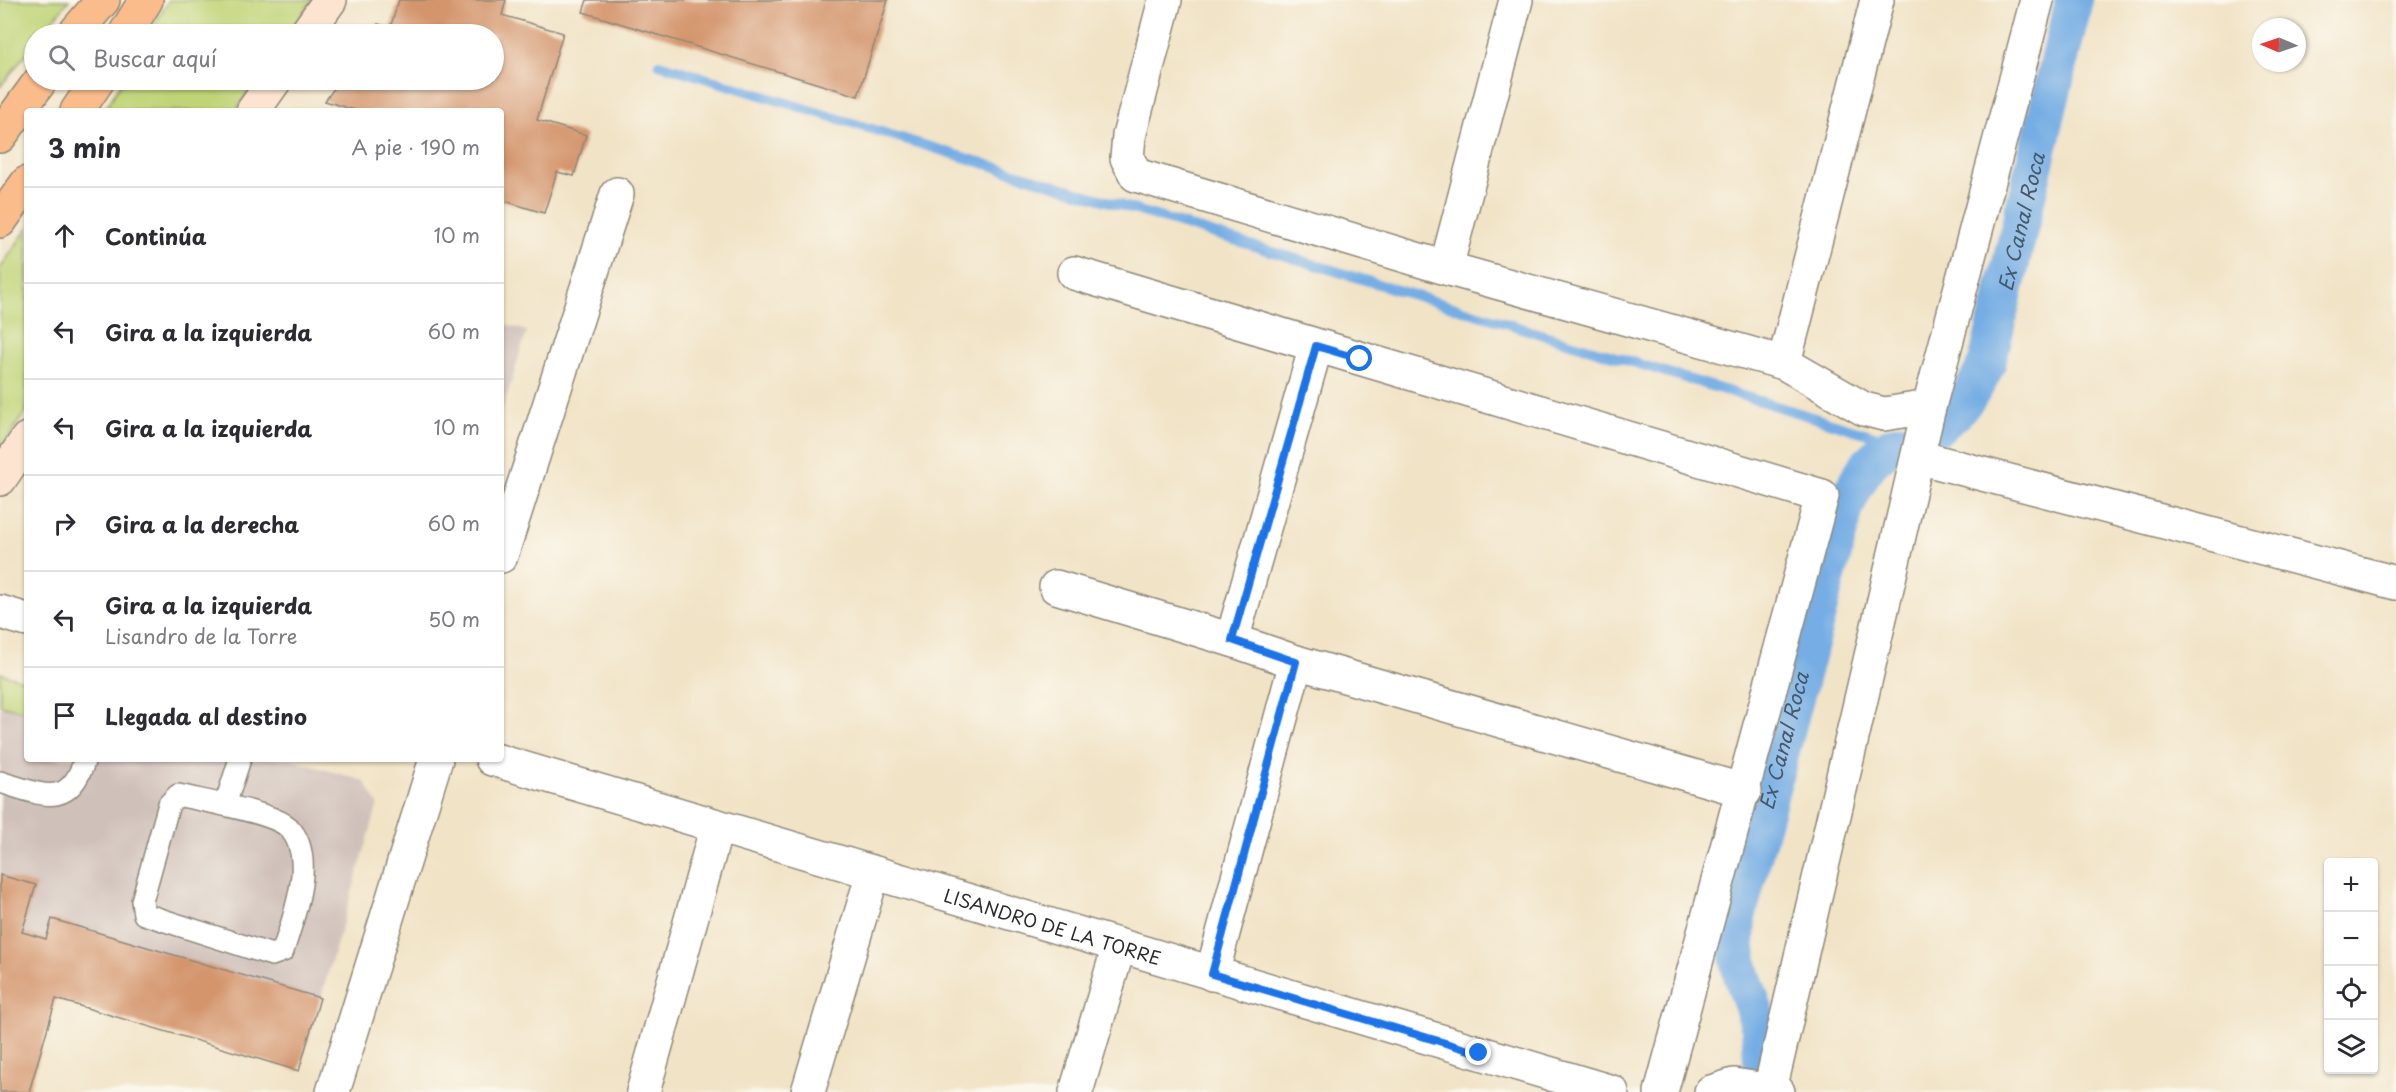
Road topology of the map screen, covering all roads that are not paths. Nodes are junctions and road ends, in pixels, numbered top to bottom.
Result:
1 (103, 0) edge
2 (146, 0) edge
3 (330, 0) edge
4 (1165, 0) edge
5 (1516, 0) edge
6 (1877, 0) edge
7 (2037, 0) edge
8 (83, 24) edge
9 (131, 24) edge
10 (313, 24) edge
11 (34, 90) edge
12 (91, 90) edge
13 (268, 90) edge
14 (79, 108) edge
15 (255, 108) edge
16 (0, 136) edge
17 (24, 187) edge
18 (617, 194) dead end
19 (0, 221) edge
20 (1446, 268) junction
21 (1074, 273) dead end
22 (1316, 346) junction
23 (1784, 363) junction
24 (1929, 407) junction
25 (24, 443) edge
26 (1918, 457) junction
27 (0, 479) edge
28 (504, 547) edge
29 (2396, 583) edge
30 (1056, 586) dead end
31 (0, 612) edge
32 (24, 619) edge
33 (1232, 640) junction
34 (1296, 662) junction
35 (84, 762) edge
36 (239, 762) edge
37 (435, 762) edge
38 (502, 762) edge
39 (0, 782) edge
40 (1745, 791) junction
41 (225, 806) junction
42 (717, 826) junction
43 (873, 873) junction
44 (1119, 946) junction
45 (1212, 974) junction
46 (1774, 1091) edge
47 (333, 1092) edge
48 (643, 1092) edge
49 (808, 1092) edge
50 (1076, 1092) edge
51 (1612, 1092) edge
52 (1661, 1092) edge
53 (1711, 1092) edge

1 - 8 highway
2 - 9 highway
3 - 10 street
4 - 20 street
5 - 20 street
6 - 23 street
7 - 24 street
11 - 16 highway
12 - 14 highway
13 - 15 street
17 - 19 highway
18 - 28 street
20 - 23 street
21 - 22 street
22 - 33 street
22 - 40 street
23 - 24 street
24 - 26 street
25 - 27 street
26 - 29 street
26 - 46 street
30 - 33 street
31 - 32 street
33 - 34 street
34 - 40 street
34 - 45 street
35 - 39 lane
36 - 41 lane
37 - 47 street
38 - 42 street, LISANDRO DE LA TORRE
40 - 52 street
41 - 41 lane
42 - 43 street, LISANDRO DE LA TORRE
42 - 48 street
43 - 44 street, LISANDRO DE LA TORRE
43 - 49 street
44 - 45 street, LISANDRO DE LA TORRE
44 - 50 street
45 - 51 street, LISANDRO DE LA TORRE
46 - 53 street

